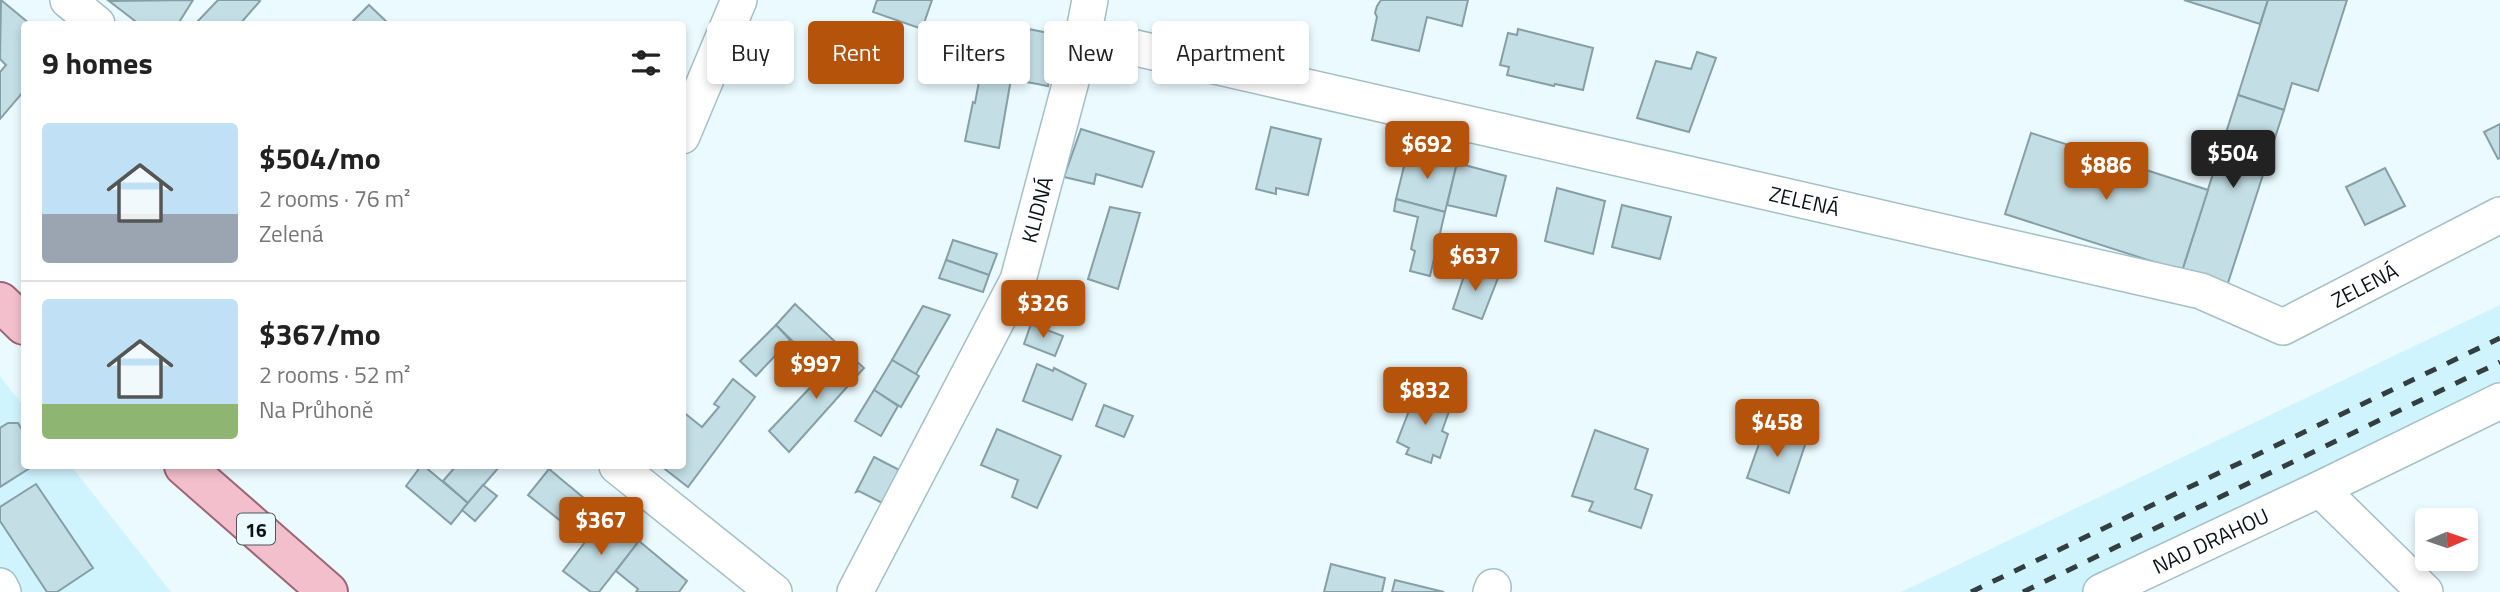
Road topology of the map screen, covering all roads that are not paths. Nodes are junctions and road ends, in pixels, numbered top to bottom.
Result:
1 (68, 0) edge
2 (739, 0) edge
3 (1090, 0) edge
4 (93, 21) edge
5 (1086, 21) edge
6 (1138, 49) edge
7 (1070, 84) edge
8 (686, 126) edge
9 (2500, 215) edge
10 (0, 302) edge
11 (21, 322) edge
12 (2500, 401) edge
13 (187, 469) edge
14 (621, 469) edge
15 (2320, 489) junction
16 (0, 586) edge
17 (3, 592) edge
18 (328, 592) edge
19 (774, 592) edge
20 (855, 592) edge
21 (2101, 592) edge
22 (2426, 592) edge

1 - 4 street
2 - 8 street
3 - 5 street, KLIDNÁ
6 - 9 street, ZELENÁ
7 - 20 street, KLIDNÁ
10 - 11 main road
12 - 15 street, NAD DRAHOU
13 - 18 main road, 16
14 - 19 street
15 - 21 street, NAD DRAHOU
15 - 22 street
16 - 17 street

